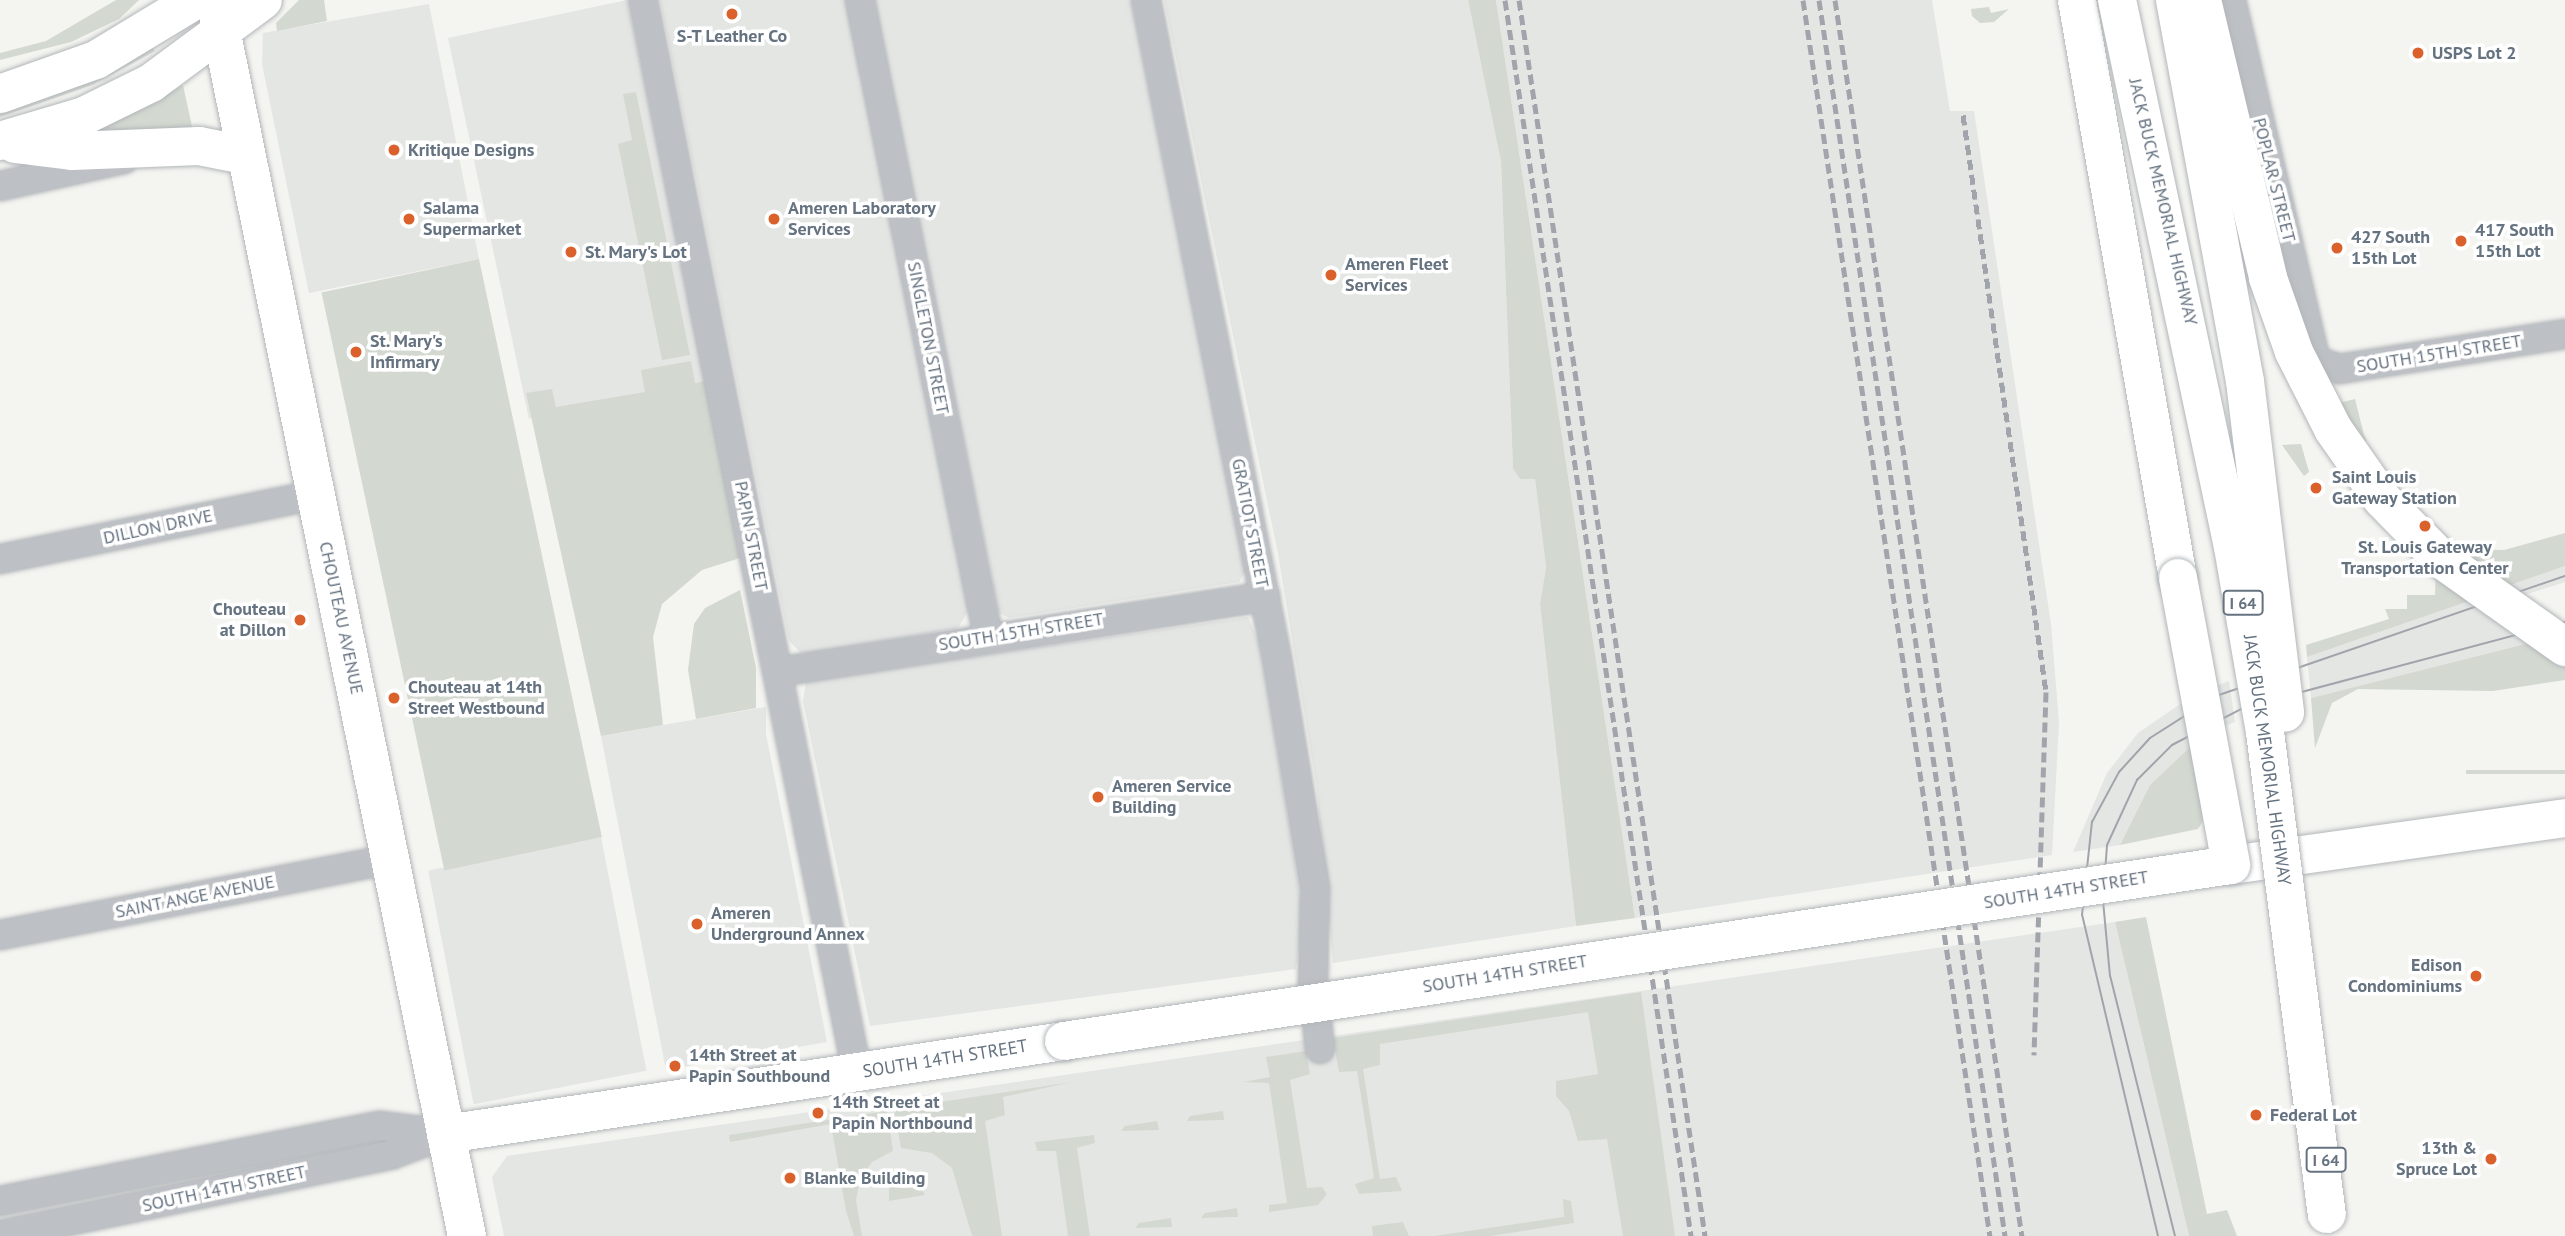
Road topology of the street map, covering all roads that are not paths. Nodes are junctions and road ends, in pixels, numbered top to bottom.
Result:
1 (195, 0) edge
2 (263, 0) edge
3 (643, 0) edge
4 (860, 0) edge
5 (1146, 0) edge
6 (2077, 0) edge
7 (2118, 0) edge
8 (2175, 0) edge
9 (2202, 0) edge
10 (2231, 0) edge
11 (218, 18) edge
12 (0, 94) edge
13 (1, 141) edge
14 (160, 147) junction
15 (245, 155) junction
16 (0, 186) edge
17 (2565, 334) edge
18 (2316, 361) joint
19 (316, 495) junction
20 (0, 559) edge
21 (1265, 597) junction
22 (988, 636) junction
23 (2565, 647) edge
24 (778, 672) junction
25 (2565, 818) edge
26 (391, 859) junction
27 (2244, 862) junction
28 (0, 934) edge
29 (1320, 1049) dead end
30 (857, 1072) junction
31 (446, 1134) junction
32 (1, 1199) edge
33 (11, 1234) edge
34 (467, 1236) edge
35 (2332, 1236) edge

1 - 12 main road
2 - 11 main road
3 - 24 street, PAPIN STREET
4 - 22 street, SINGLETON STREET
5 - 21 street, GRATIOT STREET
6 - 27 main road, bridge
7 - 35 main road, JACK BUCK MEMORIAL HIGHWAY / I 64, bridge
8 - 35 main road, JACK BUCK MEMORIAL HIGHWAY / I 64, bridge
9 - 23 main road, bridge
10 - 18 street, POPLAR STREET
11 - 13 main road
11 - 15 main road, CHOUTEAU AVENUE
13 - 14 main road
14 - 15 main road
14 - 16 street
15 - 19 main road, CHOUTEAU AVENUE
17 - 18 street, SOUTH 15TH STREET
19 - 20 street, DILLON DRIVE
19 - 26 main road, CHOUTEAU AVENUE
21 - 22 street, SOUTH 15TH STREET
21 - 29 street, GRATIOT STREET
22 - 24 street, SOUTH 15TH STREET
24 - 30 street, PAPIN STREET
25 - 27 main road, SOUTH 14TH STREET
26 - 28 street, SAINT ANGE AVENUE
26 - 31 main road, CHOUTEAU AVENUE
27 - 30 main road, SOUTH 14TH STREET, bridge
30 - 31 main road, SOUTH 14TH STREET
31 - 32 street, SOUTH 14TH STREET
31 - 33 street, SOUTH 14TH STREET
31 - 34 main road, CHOUTEAU AVENUE
32 - 33 street

